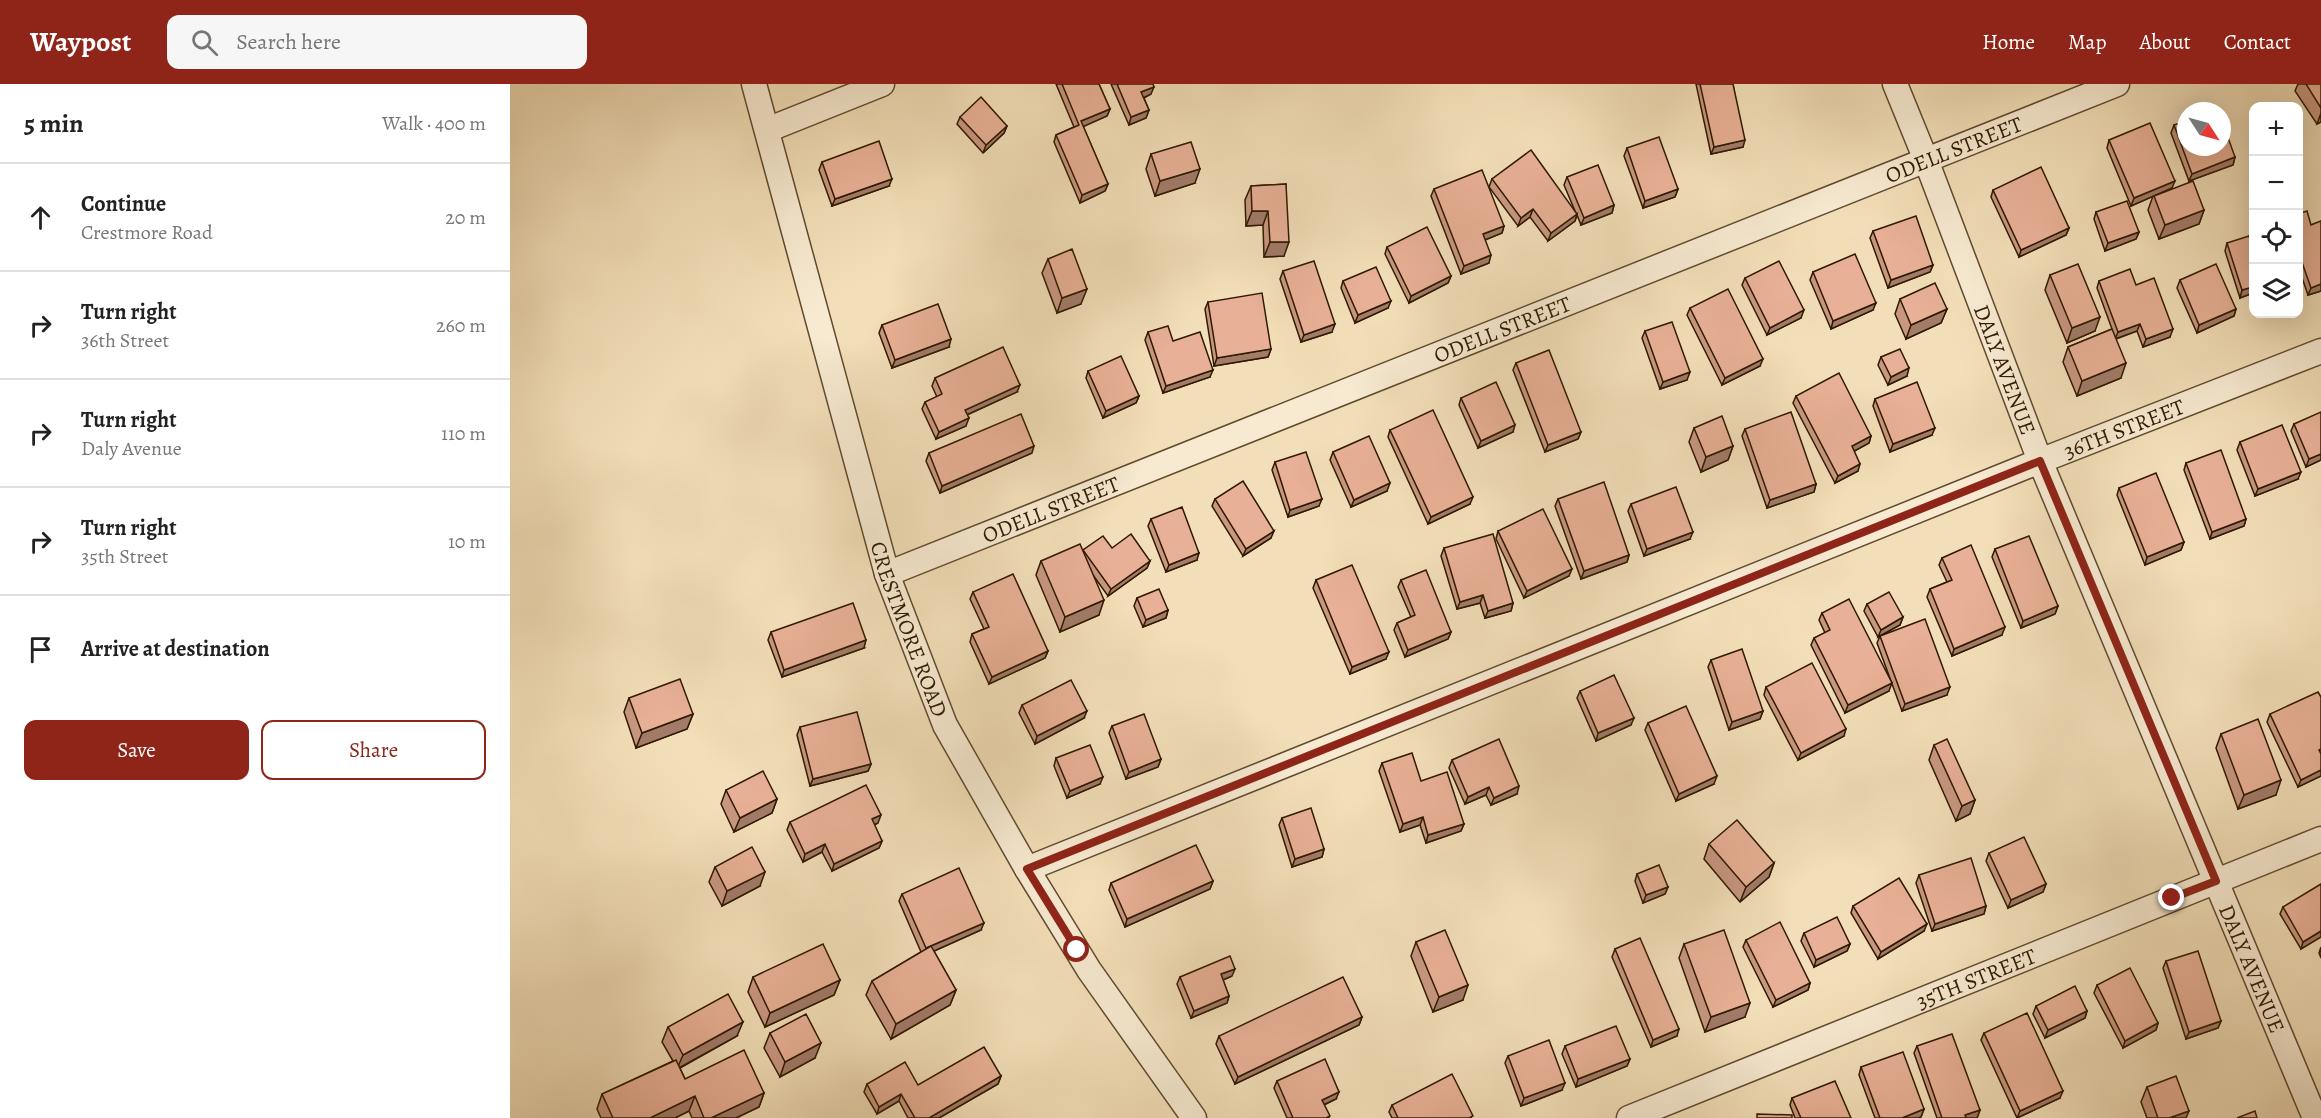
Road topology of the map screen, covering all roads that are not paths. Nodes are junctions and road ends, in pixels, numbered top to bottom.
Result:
1 (754, 84) edge
2 (882, 84) edge
3 (1895, 84) edge
4 (2117, 84) edge
5 (767, 130) junction
6 (1926, 160) junction
7 (2321, 351) edge
8 (2040, 461) junction
9 (887, 574) junction
10 (2321, 839) edge
11 (1027, 869) junction
12 (2216, 881) junction
13 (1194, 1118) edge
14 (1629, 1118) edge
15 (2315, 1118) edge

1 - 5 street, CRESTMORE ROAD
2 - 5 street
3 - 6 street, DALY AVENUE
4 - 6 street, ODELL STREET
5 - 9 street, CRESTMORE ROAD
6 - 8 street, DALY AVENUE
6 - 9 street, ODELL STREET
7 - 8 street, 36TH STREET
8 - 11 street, 36TH STREET
8 - 12 street, DALY AVENUE
9 - 11 street, CRESTMORE ROAD
10 - 12 street, 35TH STREET
11 - 13 street, CRESTMORE ROAD
12 - 14 street, 35TH STREET
12 - 15 street, DALY AVENUE

